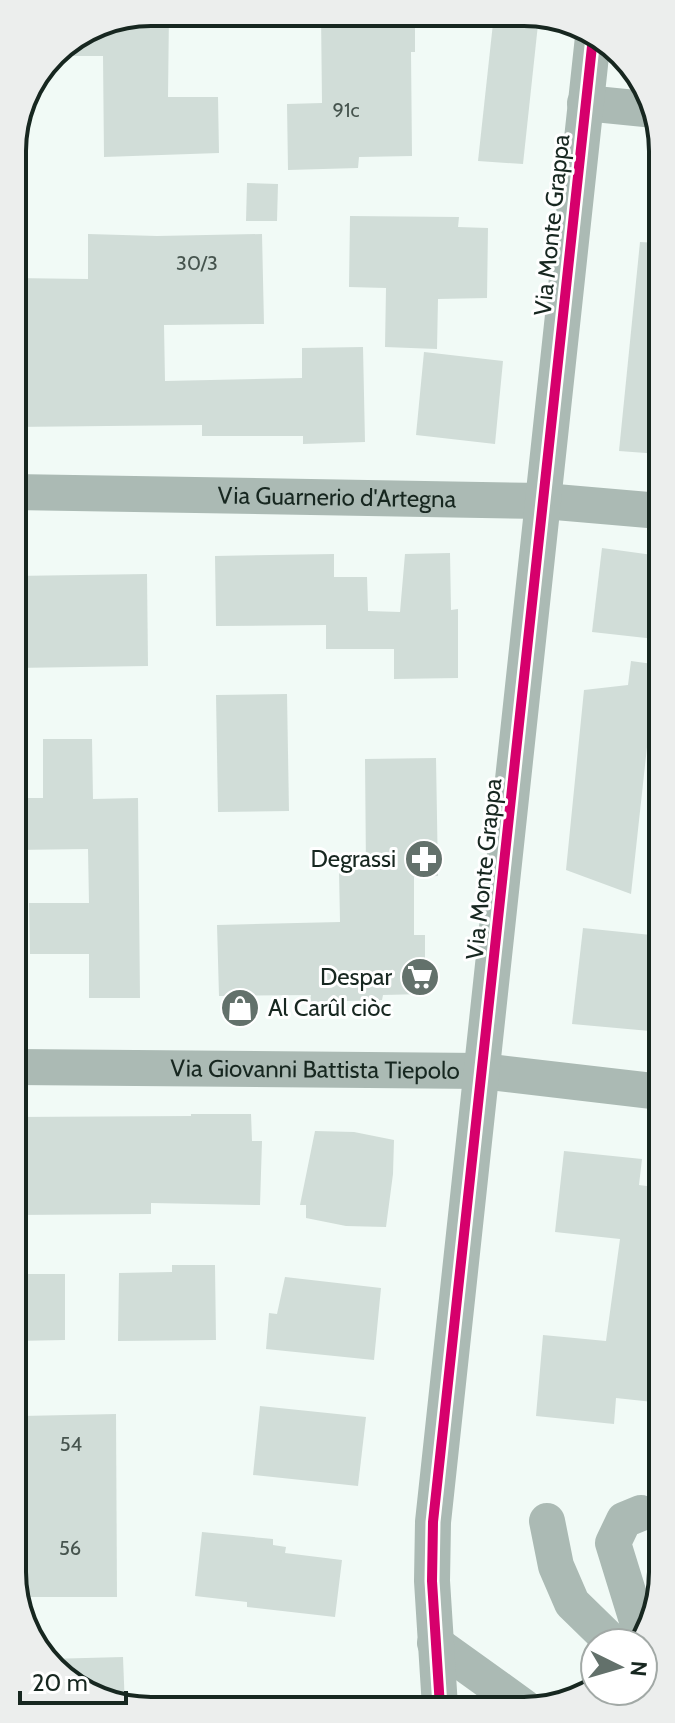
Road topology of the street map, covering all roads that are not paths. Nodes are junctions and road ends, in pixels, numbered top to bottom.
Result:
1 (592, 46) edge
2 (585, 103) junction
3 (642, 109) edge
4 (26, 492) edge
5 (544, 501) junction
6 (649, 510) edge
7 (26, 1067) edge
8 (482, 1071) junction
9 (649, 1091) edge
10 (641, 1513) dead end
11 (547, 1521) dead end
12 (637, 1622) edge
13 (597, 1627) edge
14 (435, 1643) junction
15 (439, 1697) edge
16 (510, 1697) edge

1 - 2 street, Via Monte Grappa
2 - 3 street
2 - 5 street, Via Monte Grappa
4 - 5 street, Via Guarnerio d'Artegna
5 - 6 street, Via Guarnerio d'Artegna
5 - 8 street, Via Monte Grappa
7 - 8 street, Via Giovanni Battista Tiepolo
8 - 9 street, Via Giovanni Battista Tiepolo
8 - 14 street, Via Monte Grappa
10 - 12 street
11 - 13 street
14 - 15 street, Via Monte Grappa
14 - 16 street

